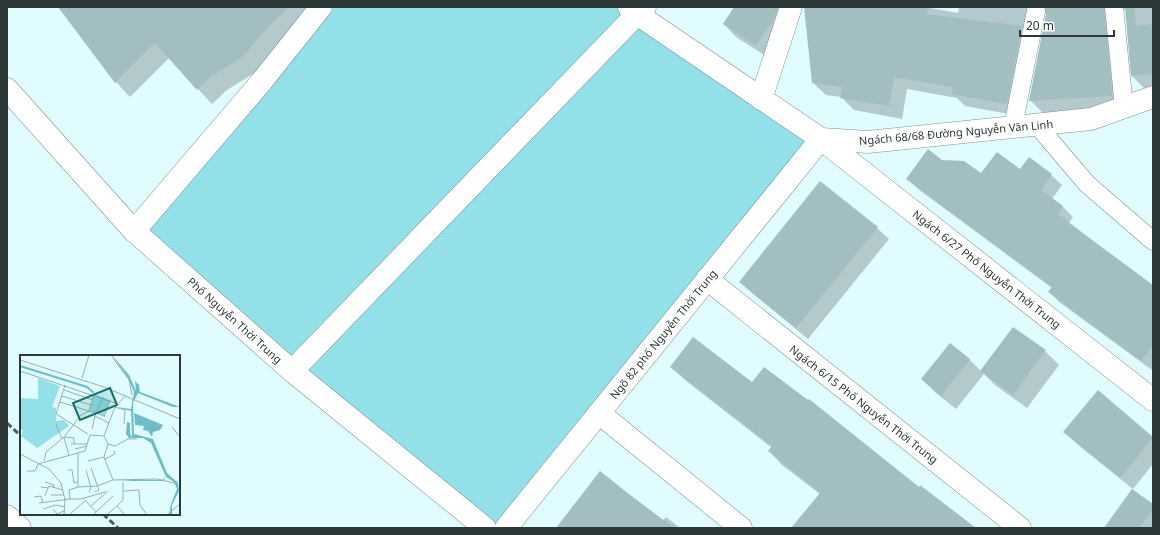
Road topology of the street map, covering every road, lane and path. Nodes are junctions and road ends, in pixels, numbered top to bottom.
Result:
1 (321, 7) edge
2 (791, 7) edge
3 (1114, 7) edge
4 (637, 9) edge
5 (1036, 11) dead end
6 (7, 89) edge
7 (1153, 98) edge
8 (761, 99) junction
9 (1124, 107) junction
10 (1036, 124) junction
11 (1013, 127) junction
12 (821, 139) junction
13 (134, 231) junction
14 (1153, 241) edge
15 (707, 280) junction
16 (292, 371) junction
17 (1153, 400) edge
18 (599, 413) junction
19 (7, 516) edge
20 (20, 528) edge
21 (485, 528) edge
22 (506, 528) edge
23 (741, 528) edge
24 (1020, 528) edge

1 - 13 main road
2 - 8 main road
3 - 9 lane
4 - 8 main road
4 - 16 main road
5 - 11 lane
6 - 13 main road, Phố Nguyễn Thời Trung
7 - 9 main road, Ngách 68/68 Đường Nguyễn Văn Linh
8 - 12 main road
9 - 10 main road, Ngách 68/68 Đường Nguyễn Văn Linh
10 - 11 main road, Ngách 68/68 Đường Nguyễn Văn Linh
10 - 14 lane
11 - 12 main road, Ngách 68/68 Đường Nguyễn Văn Linh
12 - 15 main road, Ngõ 82 phố Nguyễn Thời Trung
12 - 17 main road, Ngách 6/27 Phố Nguyễn Thời Trung
13 - 16 main road, Phố Nguyễn Thời Trung
15 - 18 main road, Ngõ 82 phố Nguyễn Thời Trung
15 - 24 main road, Ngách 6/15 Phố Nguyễn Thời Trung
16 - 21 main road, Phố Nguyễn Thời Trung
18 - 22 main road, Ngõ 82 phố Nguyễn Thời Trung
18 - 23 main road
19 - 20 main road

